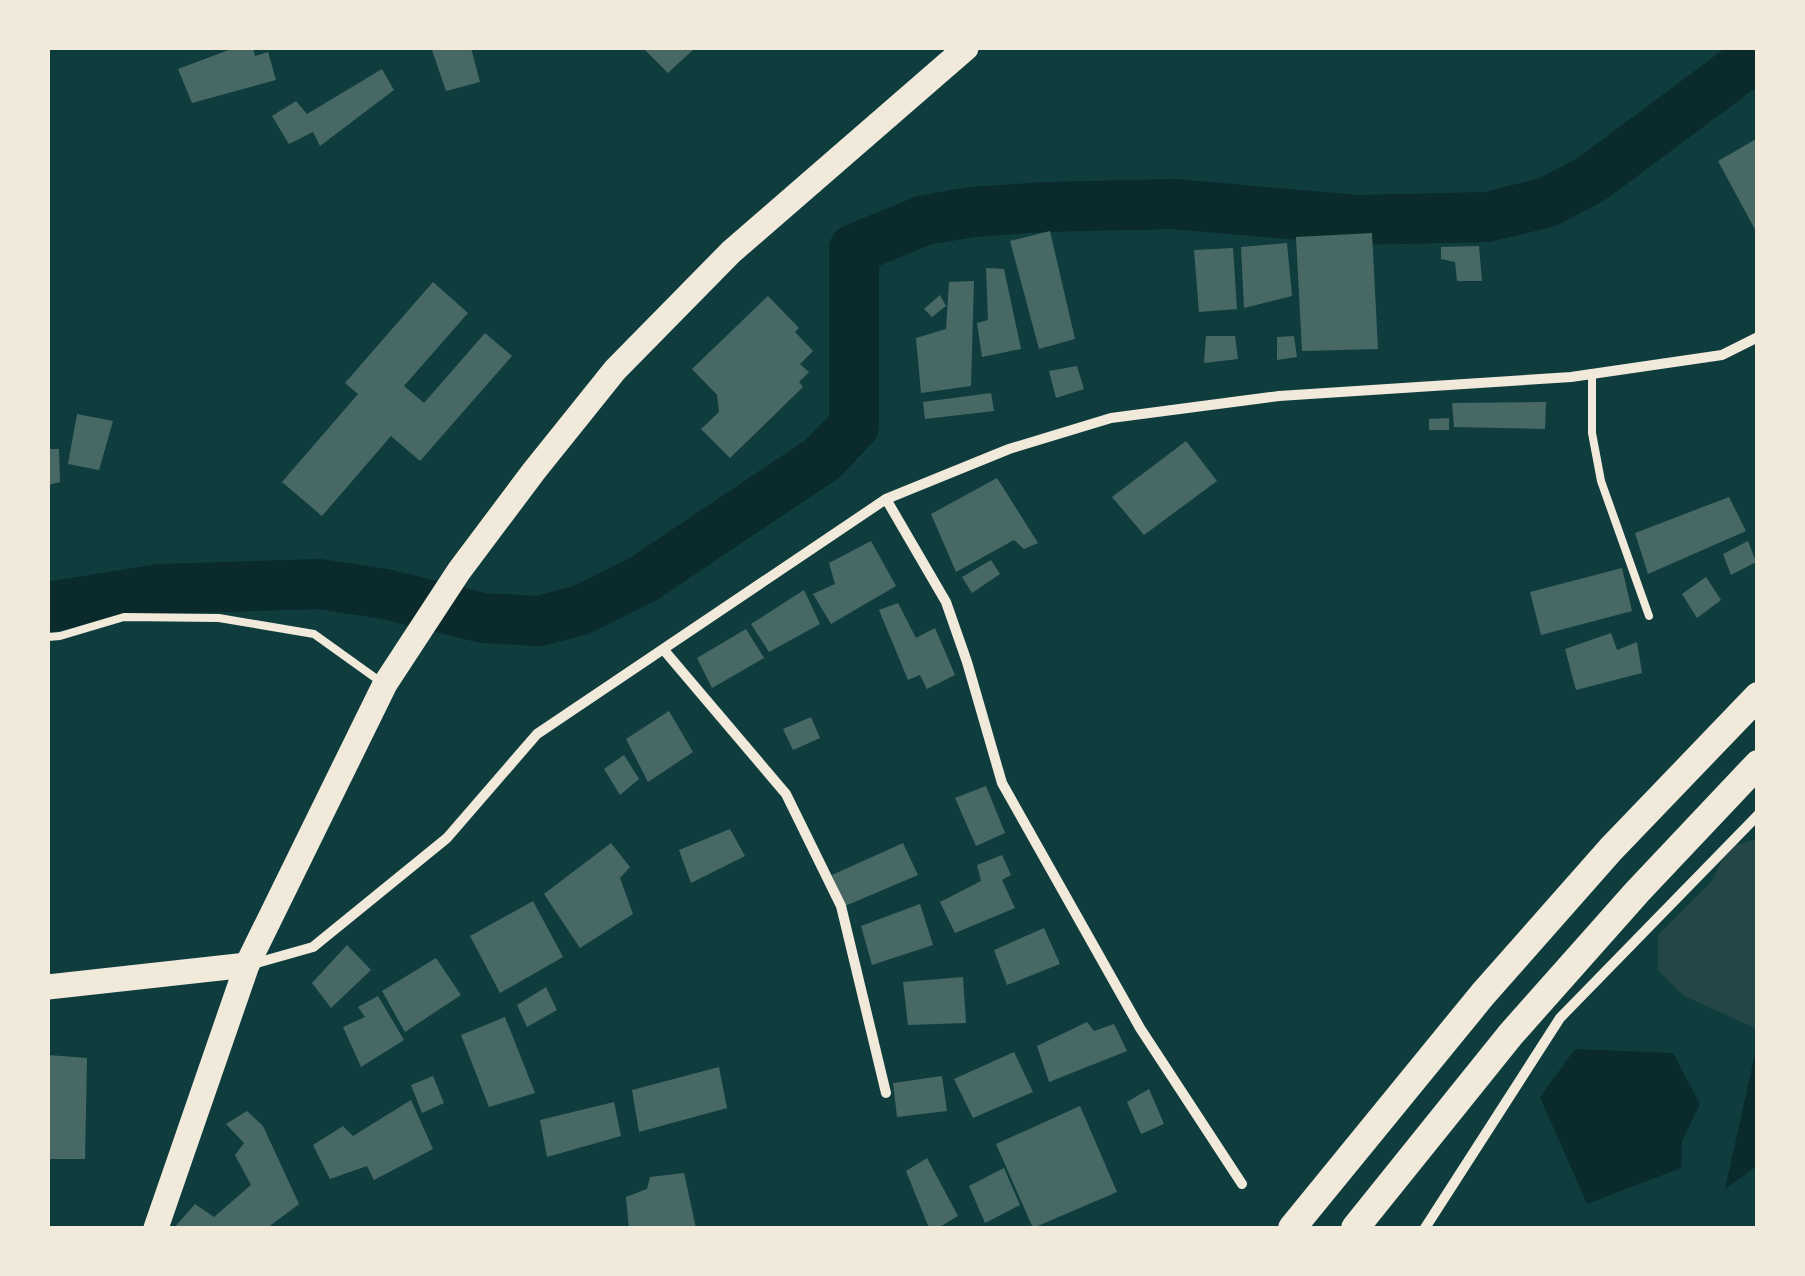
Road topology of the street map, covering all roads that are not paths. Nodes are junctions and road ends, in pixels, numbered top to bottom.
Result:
1 (966, 48) edge
2 (1758, 337) edge
3 (1592, 373) junction
4 (886, 499) junction
5 (1649, 616) dead end
6 (48, 637) edge
7 (663, 648) junction
8 (390, 676) junction
9 (1758, 696) edge
10 (1758, 764) edge
11 (1758, 814) edge
12 (247, 966) junction
13 (48, 987) edge
14 (886, 1094) dead end
15 (1242, 1184) dead end
16 (156, 1228) edge
17 (1292, 1228) edge
18 (1355, 1228) edge
19 (1425, 1228) edge

1 - 8 main road
2 - 3 street
3 - 4 street
3 - 5 lane
4 - 7 street
4 - 15 street
6 - 8 lane
7 - 12 street
7 - 14 street
8 - 12 main road
9 - 17 highway
10 - 18 highway
11 - 19 street
12 - 13 main road
12 - 16 main road

